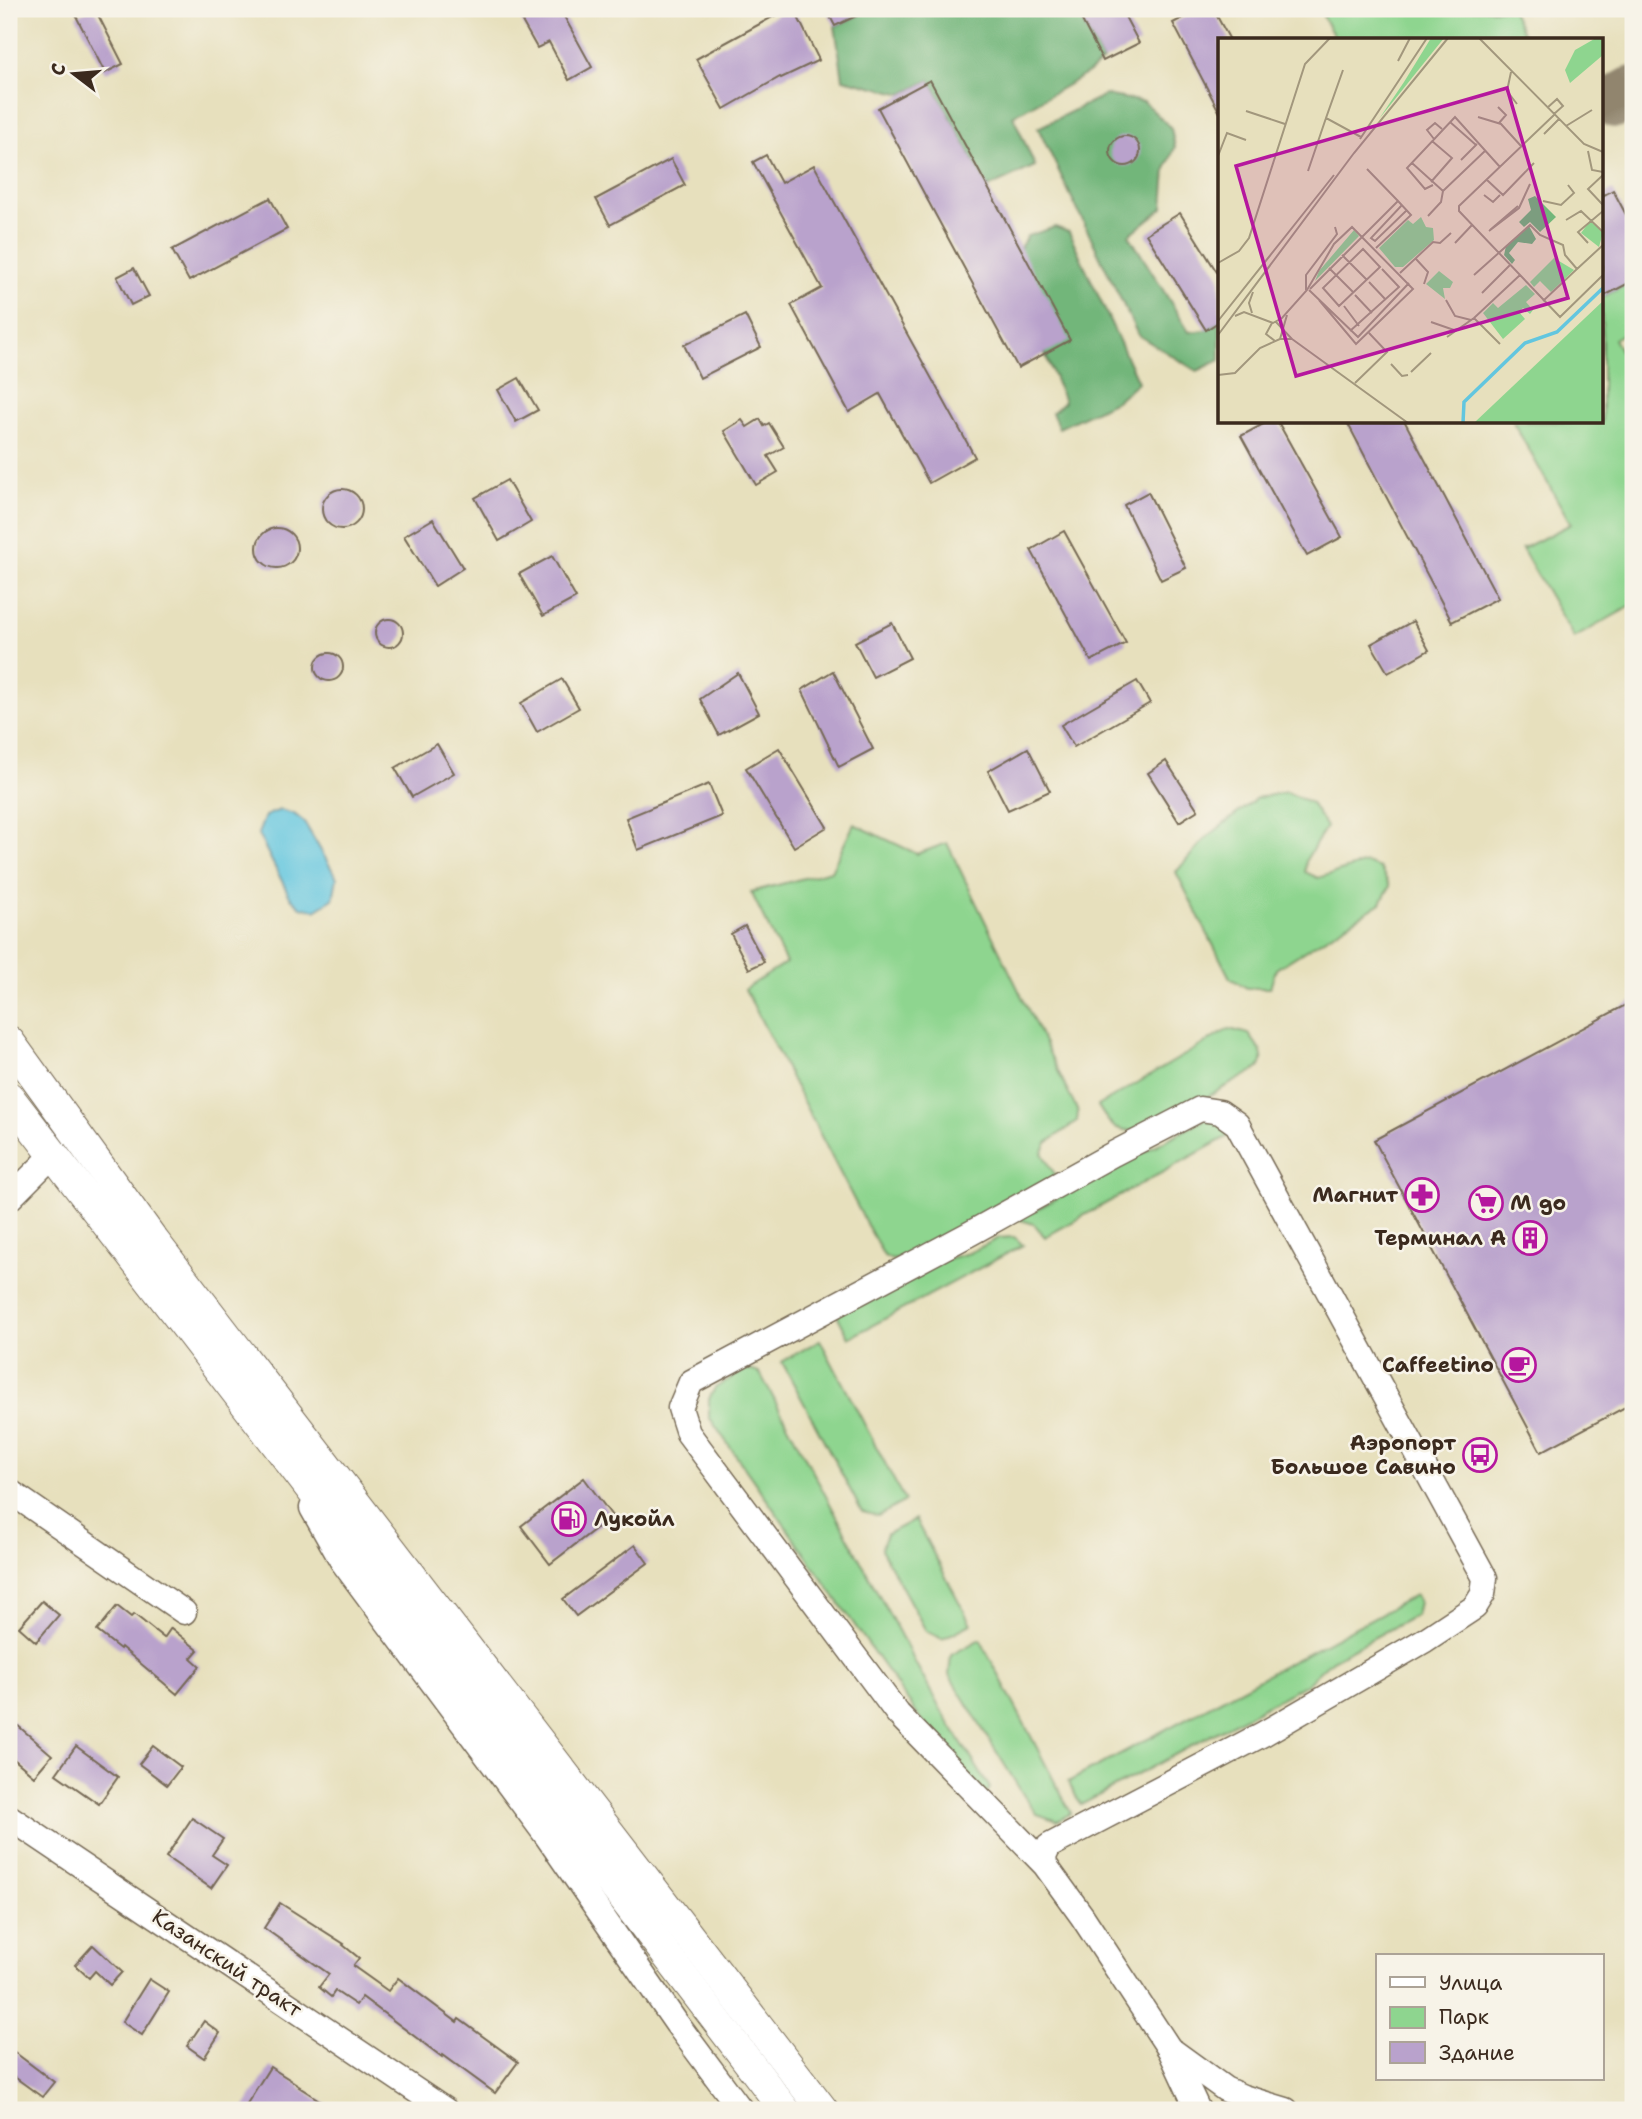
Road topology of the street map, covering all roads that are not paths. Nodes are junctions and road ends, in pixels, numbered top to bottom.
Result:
1 (9, 1041) edge
2 (9, 1097) edge
3 (53, 1155) junction
4 (9, 1199) edge
5 (267, 1432) junction
6 (9, 1491) edge
7 (184, 1612) dead end
8 (9, 1817) edge
9 (1045, 1865) junction
10 (1170, 2050) junction
11 (1270, 2109) edge
12 (444, 2110) edge
13 (741, 2110) edge
14 (785, 2110) edge
15 (822, 2110) edge
16 (1198, 2110) edge

1 - 15 main road
2 - 3 main road
3 - 4 street
3 - 5 main road
5 - 13 street
5 - 14 main road
6 - 7 street
8 - 12 street, Казанский тракт
9 - 9 street
9 - 10 street
10 - 11 street
10 - 16 street

